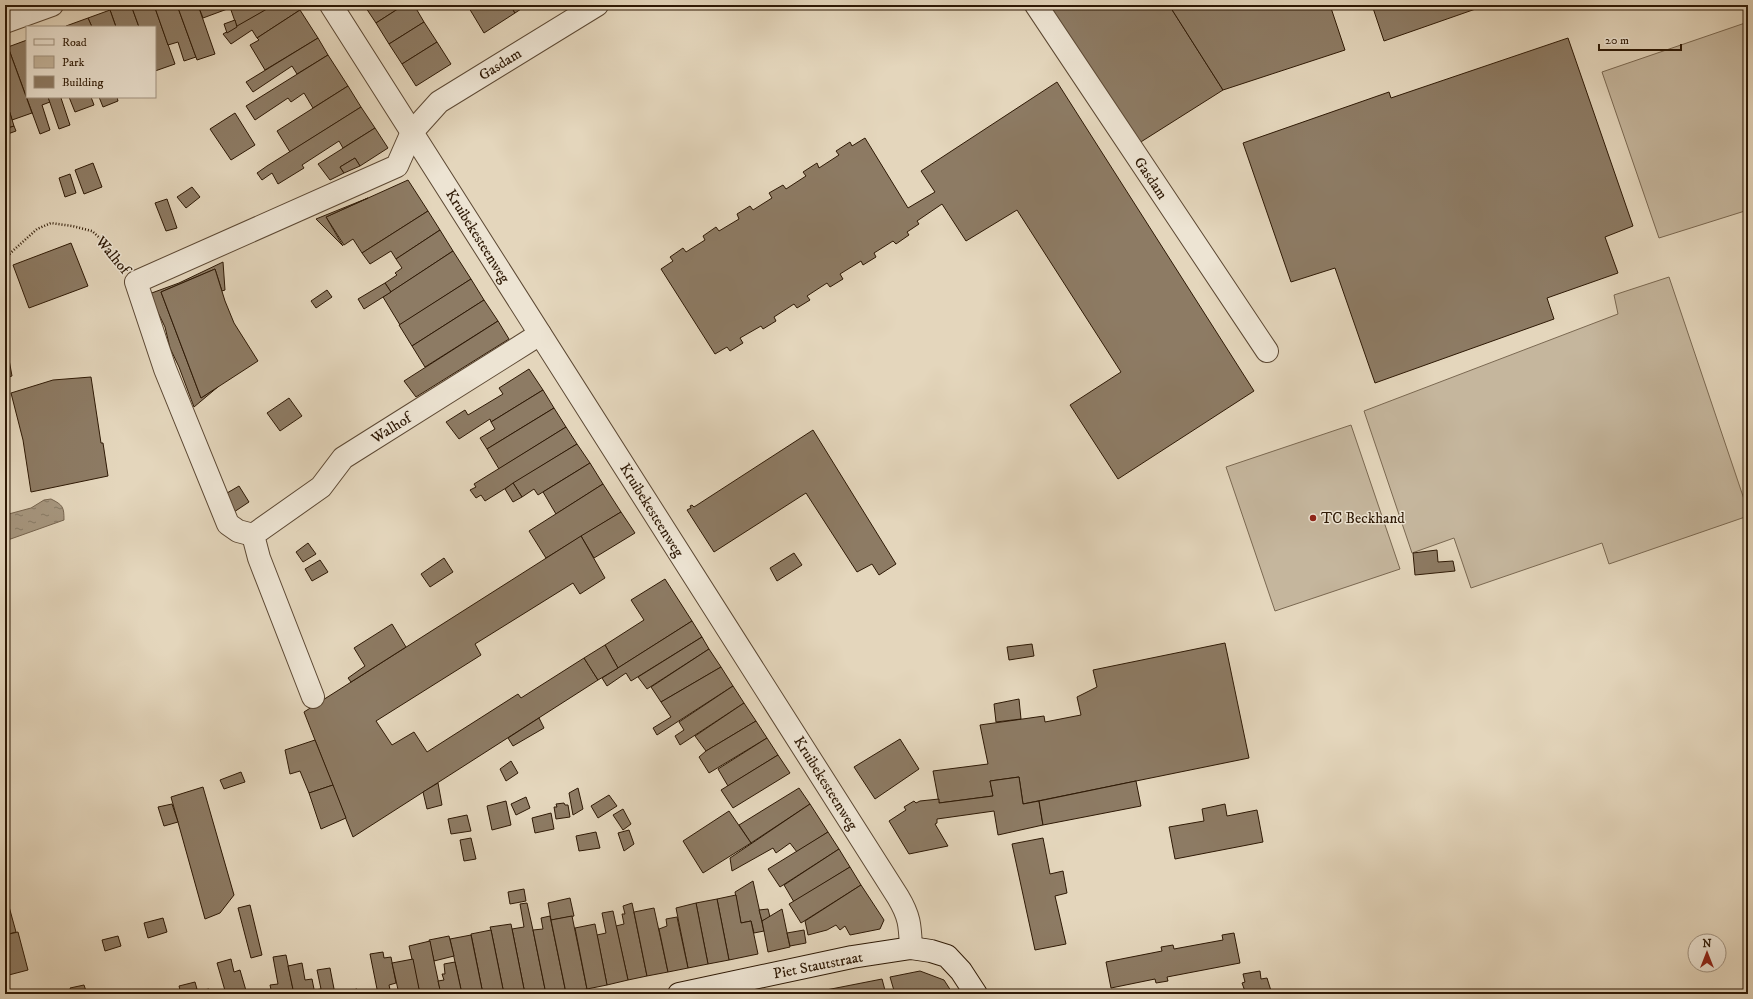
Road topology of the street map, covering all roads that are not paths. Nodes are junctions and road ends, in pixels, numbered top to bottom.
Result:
1 (52, 5) edge
2 (331, 5) edge
3 (597, 5) edge
4 (1036, 5) edge
5 (5, 22) edge
6 (412, 132) junction
7 (540, 334) junction
8 (1267, 351) dead end
9 (253, 535) junction
10 (313, 697) dead end
11 (911, 948) junction
12 (680, 994) edge
13 (976, 994) edge

1 - 5 street
2 - 6 street, Kruibekesteenweg
3 - 6 street, Gasdam
4 - 8 street, Gasdam
6 - 7 street, Kruibekesteenweg
6 - 9 street, Walhof
7 - 9 street, Walhof
7 - 11 street, Kruibekesteenweg
9 - 10 street
11 - 12 street, Piet Stautstraat
11 - 13 street

